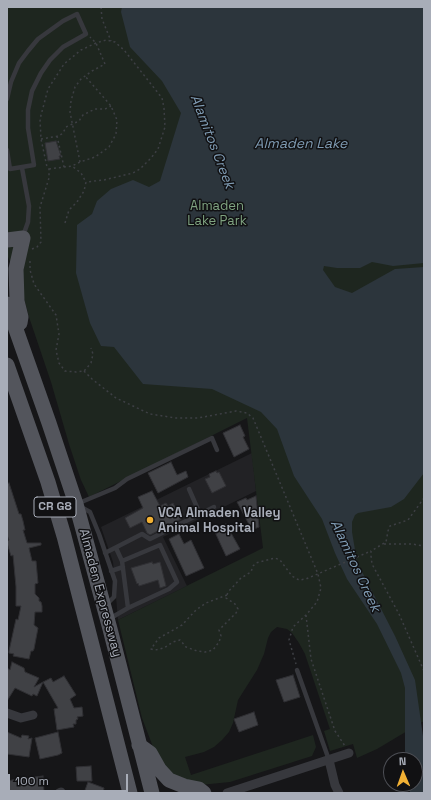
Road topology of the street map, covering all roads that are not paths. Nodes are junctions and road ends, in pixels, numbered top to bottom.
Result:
1 (7, 99) edge
2 (7, 150) edge
3 (22, 168) junction
4 (7, 240) edge
5 (27, 244) junction
6 (7, 304) edge
7 (18, 334) junction
8 (7, 365) edge
9 (216, 450) dead end
10 (189, 489) dead end
11 (76, 504) junction
12 (214, 507) dead end
13 (200, 514) junction
14 (116, 548) junction
15 (105, 553) junction
16 (122, 561) junction
17 (122, 566) junction
18 (111, 570) junction
19 (128, 608) junction
20 (106, 613) junction
21 (297, 670) road end
22 (7, 713) edge
23 (33, 715) dead end
24 (138, 744) junction
25 (349, 753) road end
26 (329, 760) junction
27 (129, 792) edge
28 (152, 793) edge
29 (204, 793) edge
30 (227, 793) edge
31 (339, 793) edge

1 - 3 lane
2 - 3 lane
3 - 5 lane
4 - 5 main road
5 - 7 main road
6 - 7 main road, Almaden Expressway / CR G8
7 - 11 main road, Almaden Expressway / CR G8
8 - 27 main road, Almaden Expressway / CR G8
9 - 11 lane
10 - 13 lane
11 - 15 lane
11 - 20 main road, Almaden Expressway / CR G8
12 - 13 lane
13 - 14 lane
14 - 15 lane
14 - 16 lane
15 - 18 lane
16 - 17 lane
16 - 19 lane
17 - 18 lane
17 - 19 lane
18 - 20 lane
19 - 20 lane
20 - 24 main road, Almaden Expressway / CR G8
21 - 26 lane
22 - 23 street
24 - 28 main road, Almaden Expressway / CR G8
24 - 29 main road
25 - 26 street
26 - 30 street
26 - 31 street

